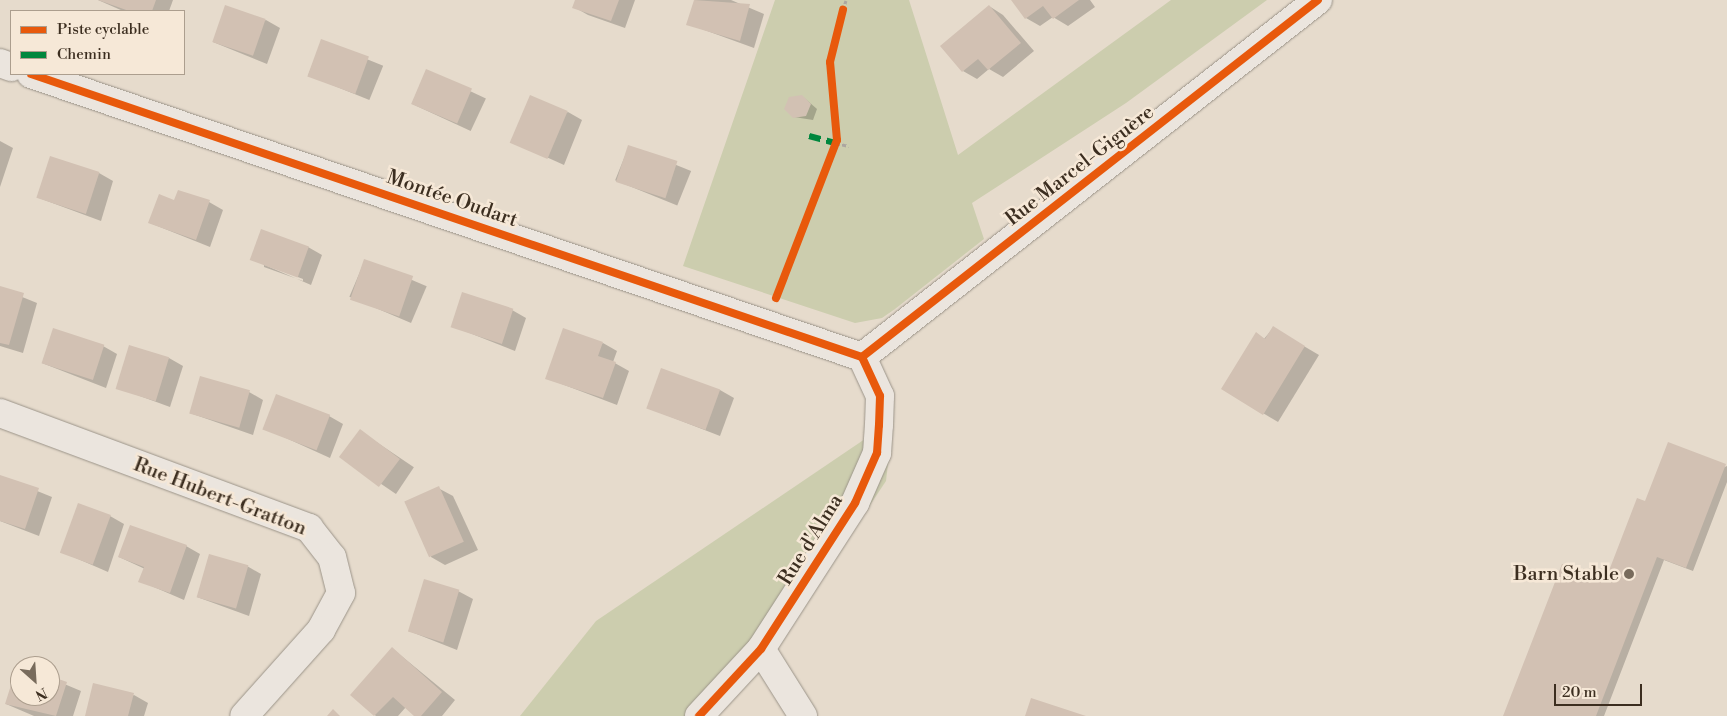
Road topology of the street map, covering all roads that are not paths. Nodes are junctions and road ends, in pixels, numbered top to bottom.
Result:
1 (1318, 0) edge
2 (34, 75) edge
3 (862, 357) junction
4 (0, 413) edge
5 (761, 649) junction
6 (244, 716) edge
7 (699, 716) edge
8 (803, 716) edge

1 - 3 street, Rue Marcel-Giguère
2 - 3 street, Montée Oudart
3 - 5 street, Rue d'Alma
4 - 6 street, Rue Hubert-Gratton
5 - 7 street, Rue d'Alma
5 - 8 street

